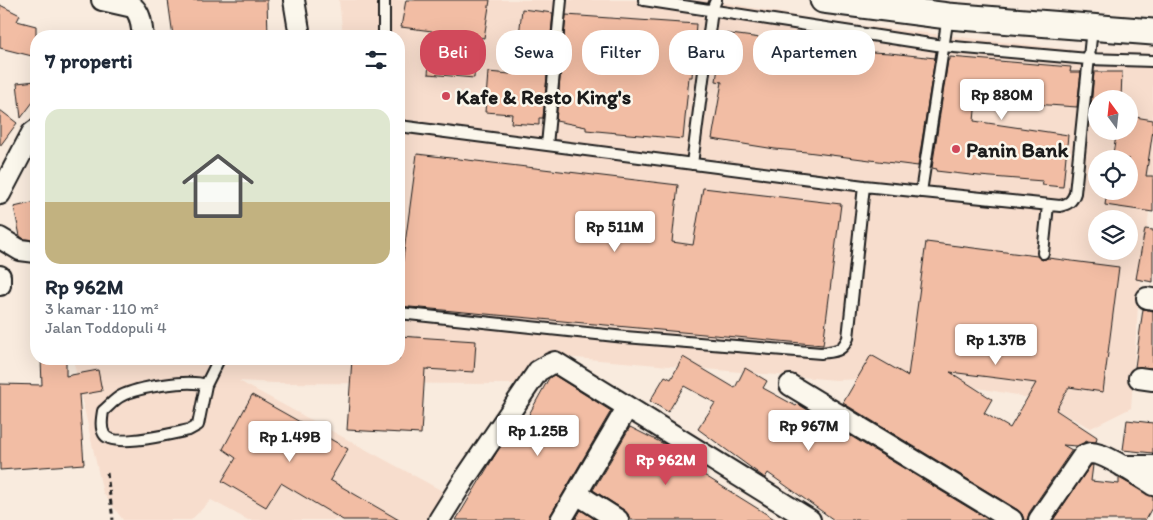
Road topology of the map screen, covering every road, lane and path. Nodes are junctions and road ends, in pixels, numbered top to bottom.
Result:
1 (102, 0) edge
2 (294, 0) edge
3 (384, 0) edge
4 (561, 0) edge
5 (644, 0) edge
6 (716, 0) edge
7 (822, 0) edge
8 (712, 10) junction
9 (948, 16) junction
10 (1092, 28) junction
11 (142, 30) edge
12 (299, 30) edge
13 (384, 30) edge
14 (1153, 32) edge
15 (943, 46) junction
16 (1088, 59) junction
17 (1153, 61) edge
18 (405, 127) edge
19 (30, 137) edge
20 (547, 145) junction
21 (692, 164) junction
22 (864, 186) junction
23 (922, 192) junction
24 (0, 194) edge
25 (1048, 205) junction
26 (0, 238) edge
27 (30, 251) edge
28 (1043, 253) dead end
29 (0, 276) edge
30 (0, 285) edge
31 (405, 314) edge
32 (216, 365) edge
33 (790, 385) dead end
34 (206, 386) junction
35 (627, 408) junction
36 (1122, 466) junction
37 (1153, 466) edge
38 (107, 473) dead end
39 (1153, 485) edge
40 (577, 494) junction
41 (113, 520) edge
42 (439, 520) edge
43 (561, 520) edge
44 (618, 520) edge
45 (810, 520) edge
46 (1012, 520) edge
47 (1039, 520) edge

1 - 11 street
2 - 12 street
3 - 13 lane
4 - 20 lane
5 - 8 lane
6 - 8 lane
7 - 9 street
8 - 15 lane
8 - 21 lane
9 - 10 street
9 - 15 lane
10 - 14 street
10 - 16 lane
15 - 16 lane
15 - 23 lane
16 - 17 lane
16 - 25 lane
18 - 20 lane
19 - 24 street
20 - 21 lane
21 - 22 lane
22 - 23 lane
22 - 31 lane
23 - 25 lane
25 - 28 lane
26 - 27 street
29 - 30 street
32 - 34 lane
33 - 46 street
34 - 34 lane
35 - 40 street
35 - 42 street
35 - 45 street
36 - 37 street
36 - 39 street
36 - 47 street
38 - 41 path
40 - 43 street
40 - 44 street

